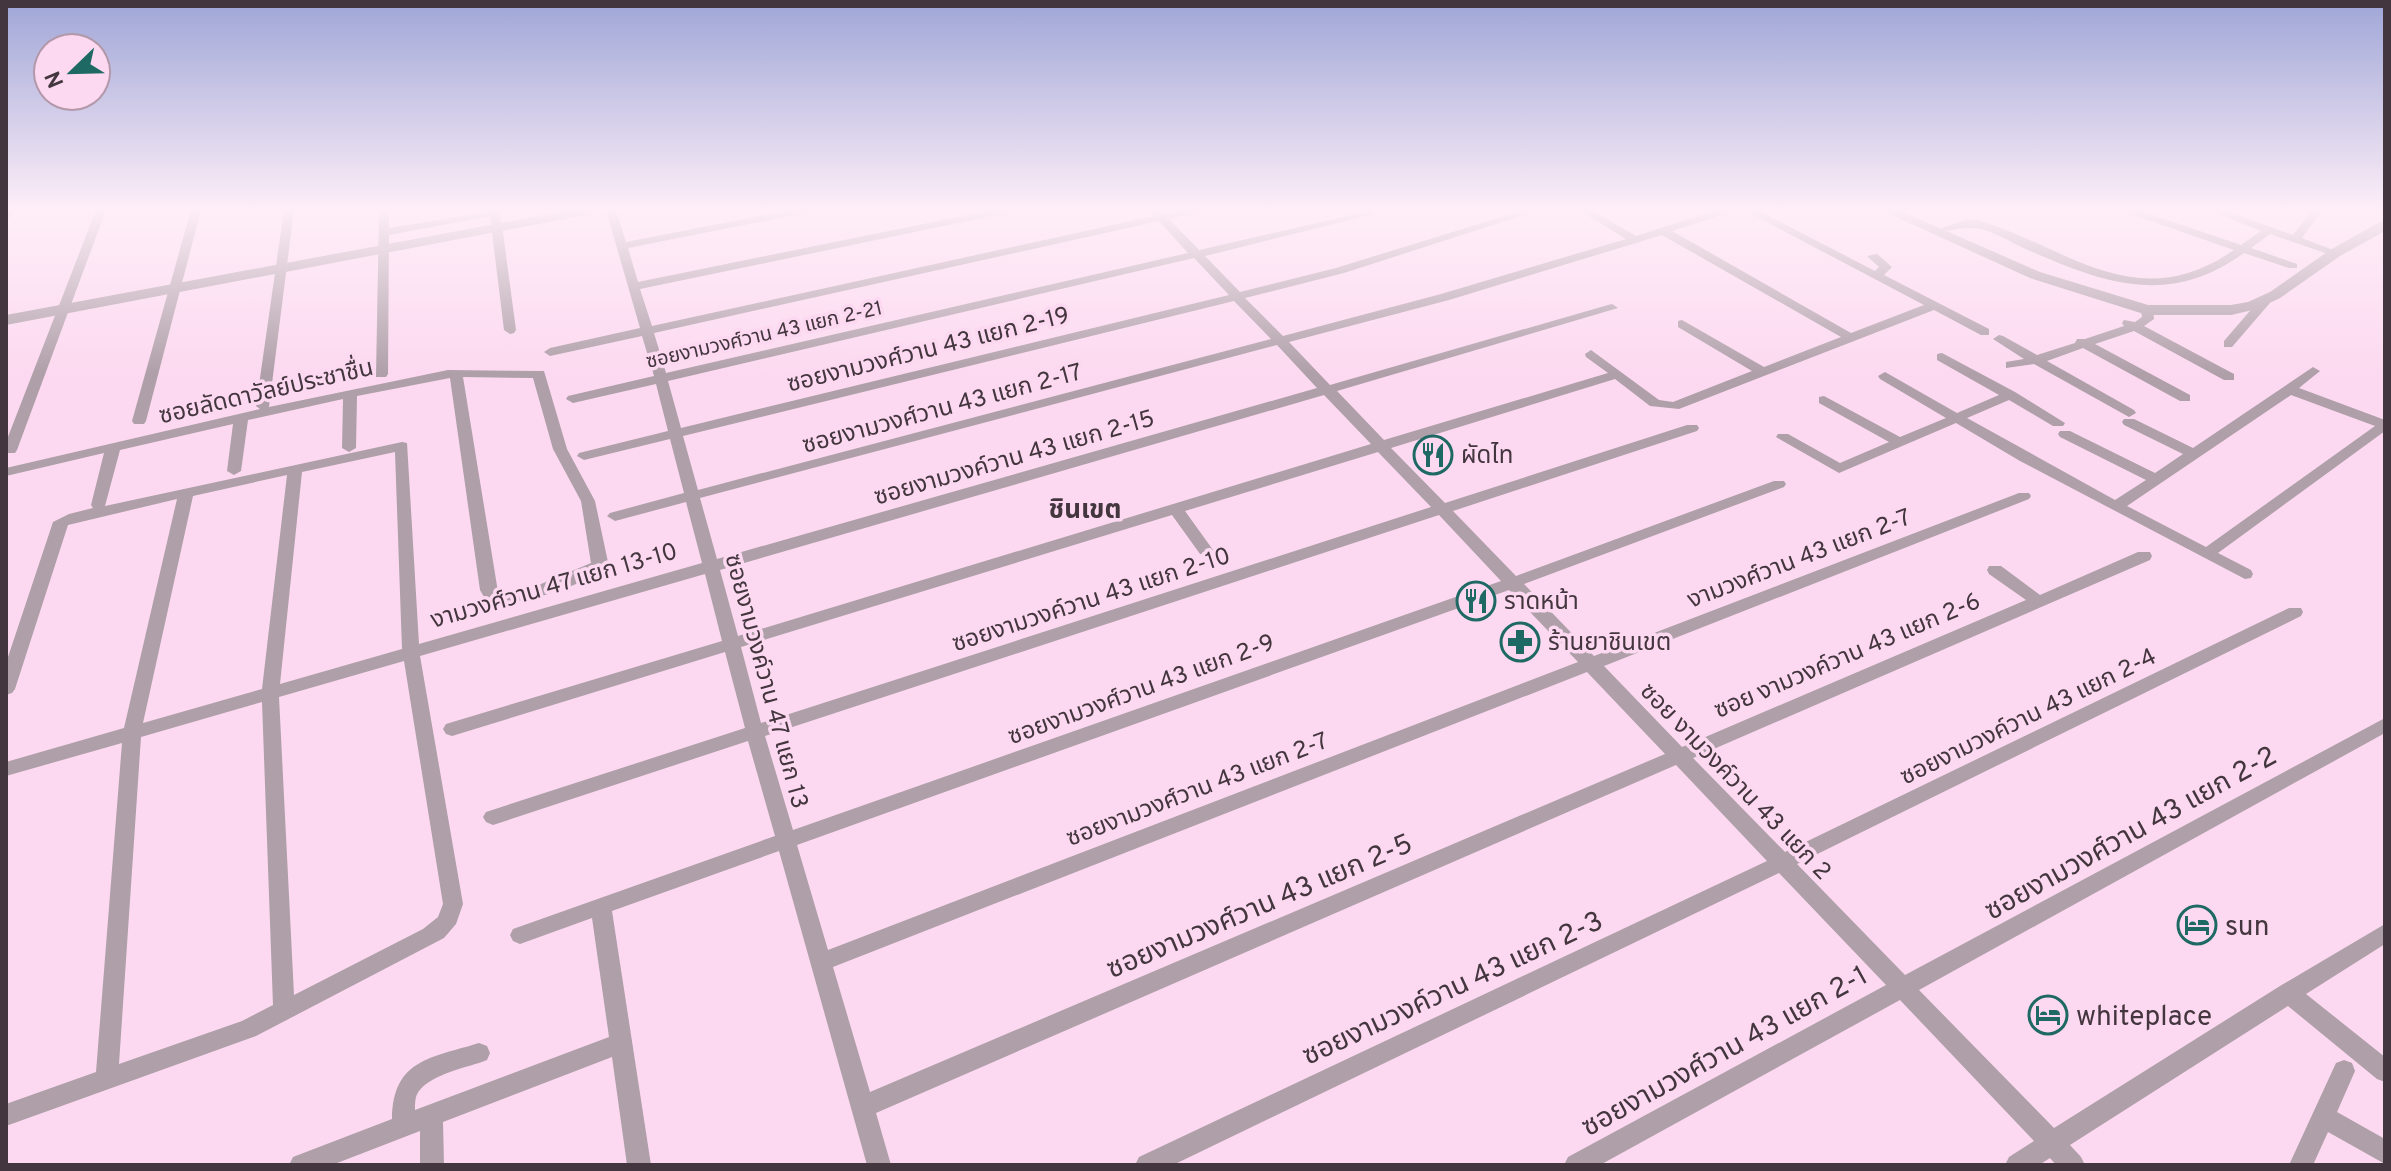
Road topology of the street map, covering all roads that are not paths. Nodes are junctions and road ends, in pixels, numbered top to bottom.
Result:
1 (81, 265) edge
2 (183, 265) edge
3 (281, 265) edge
4 (299, 265) edge
5 (383, 265) edge
6 (502, 265) edge
7 (628, 265) edge
8 (739, 265) edge
9 (934, 265) edge
10 (1151, 265) edge
11 (1207, 265) edge
12 (1361, 265) edge
13 (1559, 265) edge
14 (1722, 265) edge
15 (1857, 265) edge
16 (1883, 265) edge
17 (2012, 265) edge
18 (2081, 265) edge
19 (2217, 265) edge
20 (2289, 265) edge
21 (2318, 265) edge
22 (2293, 266) dead end
23 (281, 268) junction
24 (1877, 275) junction
25 (635, 286) junction
26 (177, 288) junction
27 (1237, 295) junction
28 (2265, 301) junction
29 (1936, 305) junction
30 (1612, 308) dead end
31 (64, 309) junction
32 (2141, 309) junction
33 (6, 320) edge
34 (1682, 324) dead end
35 (2128, 324) junction
36 (510, 330) dead end
37 (646, 331) junction
38 (1985, 332) dead end
39 (1849, 337) junction
40 (1999, 339) dead end
41 (1281, 341) junction
42 (2079, 341) junction
43 (2228, 344) dead end
44 (550, 352) dead end
45 (1591, 354) dead end
46 (1942, 357) dead end
47 (2024, 360) junction
48 (2313, 371) dead end
49 (1763, 372) junction
50 (456, 373) junction
51 (381, 374) dead end
52 (1618, 374) junction
53 (1885, 376) dead end
54 (2229, 377) dead end
55 (661, 379) junction
56 (2290, 389) junction
57 (1329, 391) junction
58 (350, 394) junction
59 (2010, 395) junction
60 (2185, 398) dead end
61 (573, 399) dead end
62 (1824, 400) dead end
63 (263, 406) dead end
64 (241, 418) junction
65 (1956, 419) junction
66 (139, 421) dead end
67 (2383, 421) edge
68 (1692, 428) dead end
69 (676, 435) junction
70 (1783, 437) dead end
71 (1900, 443) junction
72 (113, 448) junction
73 (349, 448) dead end
74 (1383, 448) junction
75 (10, 450) dead end
76 (2192, 453) junction
77 (584, 456) dead end
78 (295, 468) junction
79 (234, 471) dead end
80 (6, 472) edge
81 (2156, 479) junction
82 (1779, 484) dead end
83 (186, 492) junction
84 (2024, 496) dead end
85 (693, 497) junction
86 (98, 505) dead end
87 (2116, 506) junction
88 (1176, 510) junction
89 (1442, 510) junction
90 (615, 516) dead end
91 (1205, 550) dead end
92 (2207, 554) junction
93 (2144, 556) dead end
94 (711, 565) junction
95 (1995, 570) dead end
96 (2245, 574) dead end
97 (1512, 583) junction
98 (2036, 600) junction
99 (2295, 612) dead end
100 (731, 644) junction
101 (411, 652) junction
102 (1591, 665) junction
103 (6, 689) edge
104 (270, 693) junction
105 (2385, 725) edge
106 (452, 729) dead end
107 (132, 732) junction
108 (755, 733) junction
109 (1677, 755) junction
110 (6, 769) edge
111 (493, 817) dead end
112 (785, 841) junction
113 (1781, 863) junction
114 (601, 907) junction
115 (520, 935) dead end
116 (2380, 942) edge
117 (821, 962) junction
118 (1901, 988) junction
119 (2288, 993) junction
120 (284, 1012) junction
121 (621, 1043) junction
122 (479, 1053) dead end
123 (2344, 1071) dead end
124 (2385, 1071) edge
125 (107, 1077) junction
126 (862, 1107) junction
127 (6, 1115) edge
128 (431, 1115) junction
129 (2322, 1116) junction
130 (403, 1125) junction
131 (2052, 1143) junction
132 (2385, 1152) edge
133 (301, 1165) edge
134 (432, 1165) edge
135 (639, 1165) edge
136 (879, 1165) edge
137 (1147, 1165) edge
138 (1576, 1165) edge
139 (2017, 1165) edge
140 (2073, 1165) edge
141 (2301, 1165) edge

1 - 31 street
2 - 26 street
3 - 23 street
4 - 23 street
5 - 51 street
6 - 36 street
7 - 25 street, ซอยงามวงค์วาน 47 แยก 13
8 - 25 street
9 - 37 street
10 - 55 street, ซอยงามวงศ์วาน 43 แยก 2-21
11 - 27 street, ซอย งามวงค์วาน 43 แยก 2
12 - 27 street, ซอยงามวงศ์วาน 43 แยก 2-19
13 - 41 street, ซอยงามวงศ์วาน 43 แยก 2-17
14 - 39 street
15 - 24 street
16 - 24 street
17 - 32 street
18 - 19 street
20 - 22 street
21 - 28 street
23 - 26 street
23 - 63 street
24 - 29 street
25 - 37 street, ซอยงามวงค์วาน 47 แยก 13
26 - 31 street
26 - 66 street
27 - 41 street, ซอย งามวงค์วาน 43 แยก 2
27 - 69 street, ซอยงามวงศ์วาน 43 แยก 2-19
28 - 32 street
28 - 43 street
29 - 38 street
29 - 39 street
30 - 57 street, ซอยงามวงค์วาน 43 แยก 2-15
31 - 33 street
31 - 75 street
32 - 35 street
34 - 49 street
35 - 42 street
35 - 54 street
37 - 44 street
37 - 55 street, ซอยงามวงค์วาน 47 แยก 13
39 - 49 street
40 - 47 street
41 - 57 street, ซอย งามวงค์วาน 43 แยก 2
41 - 85 street, ซอยงามวงศ์วาน 43 แยก 2-17
42 - 47 street
42 - 60 street
45 - 52 street
46 - 59 street
47 - 76 street
48 - 56 street
49 - 52 street
50 - 50 street, ซอยลัดดาวัลย์ประชาชื่น
50 - 58 street, ซอยลัดดาวัลย์ประชาชื่น
52 - 74 street
53 - 65 street
55 - 61 street, ซอยงามวงศ์วาน 43 แยก 2-21
55 - 69 street, ซอยงามวงค์วาน 47 แยก 13
56 - 67 street
56 - 76 street
57 - 74 street, ซอย งามวงค์วาน 43 แยก 2
57 - 94 street, ซอยงามวงค์วาน 43 แยก 2-15
58 - 64 street, ซอยลัดดาวัลย์ประชาชื่น
58 - 73 street
59 - 65 street
59 - 81 street
62 - 71 street
64 - 72 street, ซอยลัดดาวัลย์ประชาชื่น
64 - 79 street
65 - 71 street
65 - 87 street
67 - 92 street
68 - 89 street, ซอยงามวงค์วาน 43 แยก 2-10
69 - 77 street, ซอยงามวงศ์วาน 43 แยก 2-19
69 - 85 street, ซอยงามวงค์วาน 47 แยก 13
70 - 71 street
72 - 80 street, ซอยลัดดาวัลย์ประชาชื่น
72 - 86 street
74 - 88 street
74 - 89 street, ซอย งามวงค์วาน 43 แยก 2
76 - 81 street
78 - 83 street
78 - 101 street
78 - 104 street
81 - 87 street
82 - 97 street, ซอยงามวงศ์วาน 43 แยก 2-9
83 - 103 street
83 - 107 street
84 - 102 street, งามวงศ์วาน 43 แยก 2-7
85 - 90 street, ซอยงามวงศ์วาน 43 แยก 2-17
85 - 94 street, ซอยงามวงค์วาน 47 แยก 13
87 - 92 street
88 - 91 street
88 - 100 street
89 - 97 street, ซอย งามวงค์วาน 43 แยก 2
89 - 108 street, ซอยงามวงค์วาน 43 แยก 2-10
92 - 96 street
93 - 98 street, ซอย งามวงค์วาน 43 แยก 2-6
94 - 100 street, ซอยงามวงค์วาน 47 แยก 13
94 - 101 street, งามวงศ์วาน 47 แยก 13-10
95 - 98 street, ซอย งามวงค์วาน 43 แยก 2-6
97 - 102 street, ซอย งามวงค์วาน 43 แยก 2
97 - 112 street, ซอยงามวงศ์วาน 43 แยก 2-9
98 - 109 street, ซอย งามวงค์วาน 43 แยก 2-6
99 - 113 street, ซอยงามวงค์วาน 43 แยก 2-4
100 - 106 street
100 - 108 street, ซอยงามวงค์วาน 47 แยก 13
101 - 104 street, งามวงศ์วาน 47 แยก 13-10
101 - 120 street
102 - 109 street, ซอย งามวงค์วาน 43 แยก 2
102 - 117 street, ซอยงามวงศ์วาน 43 แยก 2-7
104 - 107 street, งามวงศ์วาน 47 แยก 13-10
104 - 120 street
105 - 118 street, ซอยงามวงศ์วาน 43 แยก 2-2
107 - 110 street, งามวงศ์วาน 47 แยก 13-10
107 - 125 street
108 - 111 street, ซอยงามวงค์วาน 43 แยก 2-10
108 - 112 street, ซอยงามวงค์วาน 47 แยก 13
109 - 113 street, ซอย งามวงค์วาน 43 แยก 2
109 - 126 street, ซอยงามวงศ์วาน 43 แยก 2-5
112 - 114 street, ซอยงามวงศ์วาน 43 แยก 2-9
112 - 117 street, ซอยงามวงค์วาน 47 แยก 13
113 - 118 street, ซอย งามวงค์วาน 43 แยก 2
113 - 137 street, ซอยงามวงค์วาน 43 แยก 2-3
114 - 115 street, ซอยงามวงศ์วาน 43 แยก 2-9
114 - 121 street
116 - 119 street
117 - 126 street, ซอยงามวงค์วาน 47 แยก 13
118 - 131 street, ซอย งามวงค์วาน 43 แยก 2
118 - 138 street, ซอยงามวงศ์วาน 43 แยก 2-1
119 - 124 street
119 - 131 street
120 - 125 street
121 - 128 street
121 - 135 street
122 - 130 street
123 - 129 street
125 - 127 street
126 - 136 street, ซอยงามวงค์วาน 47 แยก 13
128 - 130 street
128 - 134 street
129 - 132 street
129 - 141 street
130 - 133 street
131 - 139 street
131 - 140 street, ซอย งามวงค์วาน 43 แยก 2

